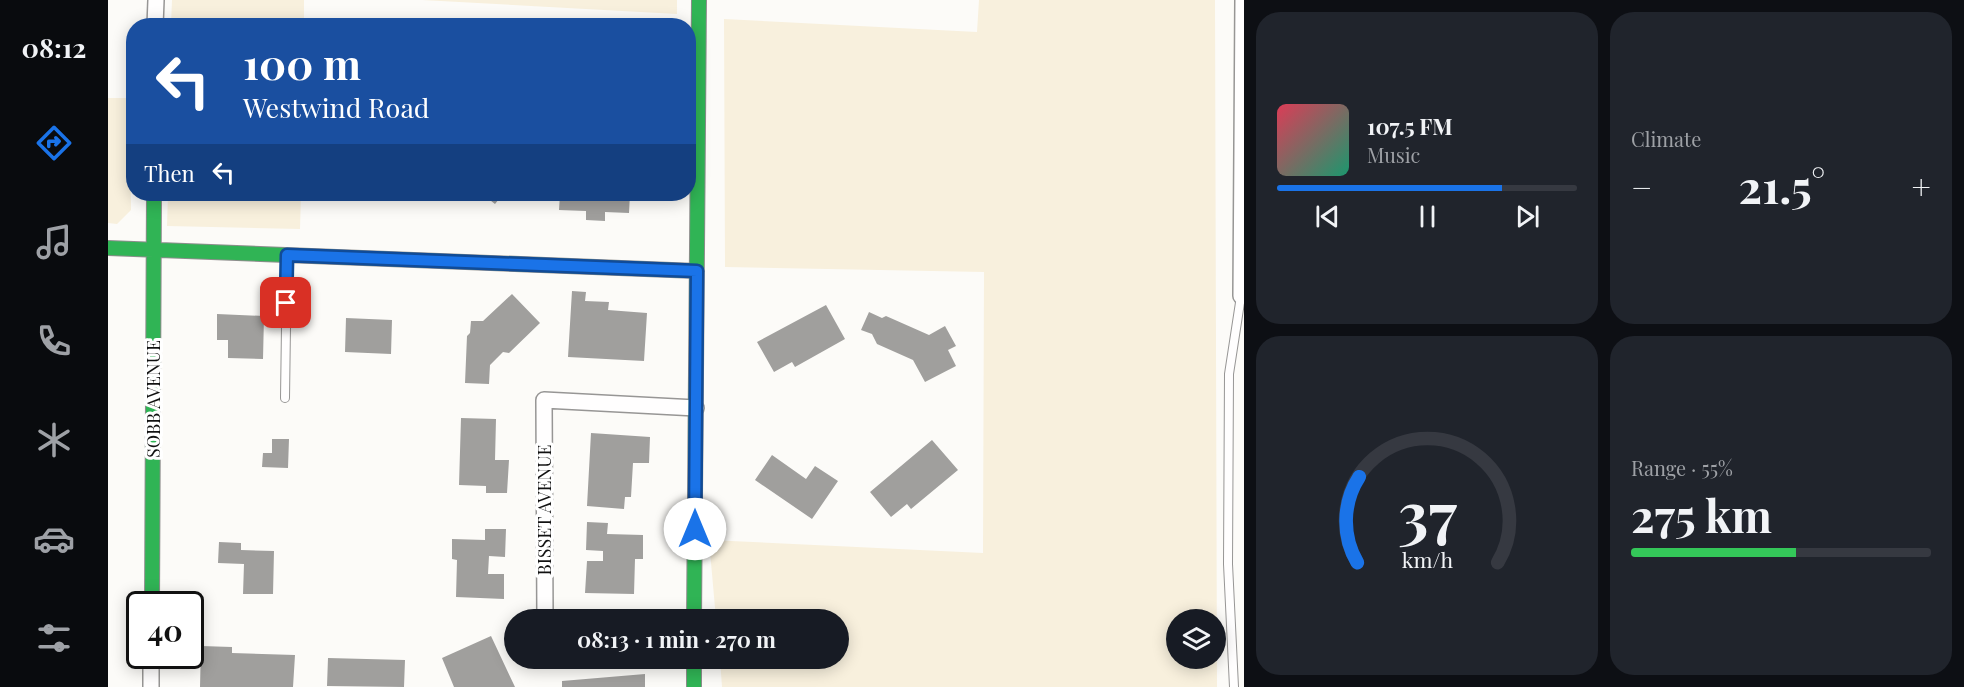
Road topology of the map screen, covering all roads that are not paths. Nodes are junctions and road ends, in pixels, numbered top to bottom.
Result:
1 (156, 0) edge
2 (699, 0) edge
3 (1243, 0) edge
4 (155, 18) edge
5 (154, 201) edge
6 (108, 248) edge
7 (154, 249) junction
8 (287, 255) junction
9 (697, 271) junction
10 (1242, 296) edge
11 (285, 398) dead end
12 (696, 408) junction
13 (152, 591) edge
14 (545, 609) edge
15 (694, 609) edge
16 (152, 669) edge
17 (694, 669) edge
18 (151, 687) edge
19 (694, 687) edge
20 (1234, 687) edge

1 - 4 street
2 - 9 street
3 - 10 street
5 - 7 street, SOBB AVENUE
6 - 7 street
7 - 8 street
7 - 13 street, SOBB AVENUE
8 - 9 street
8 - 11 lane
9 - 12 street
10 - 20 lane
12 - 14 street, BISSET AVENUE
12 - 15 street
16 - 18 street
17 - 19 street

